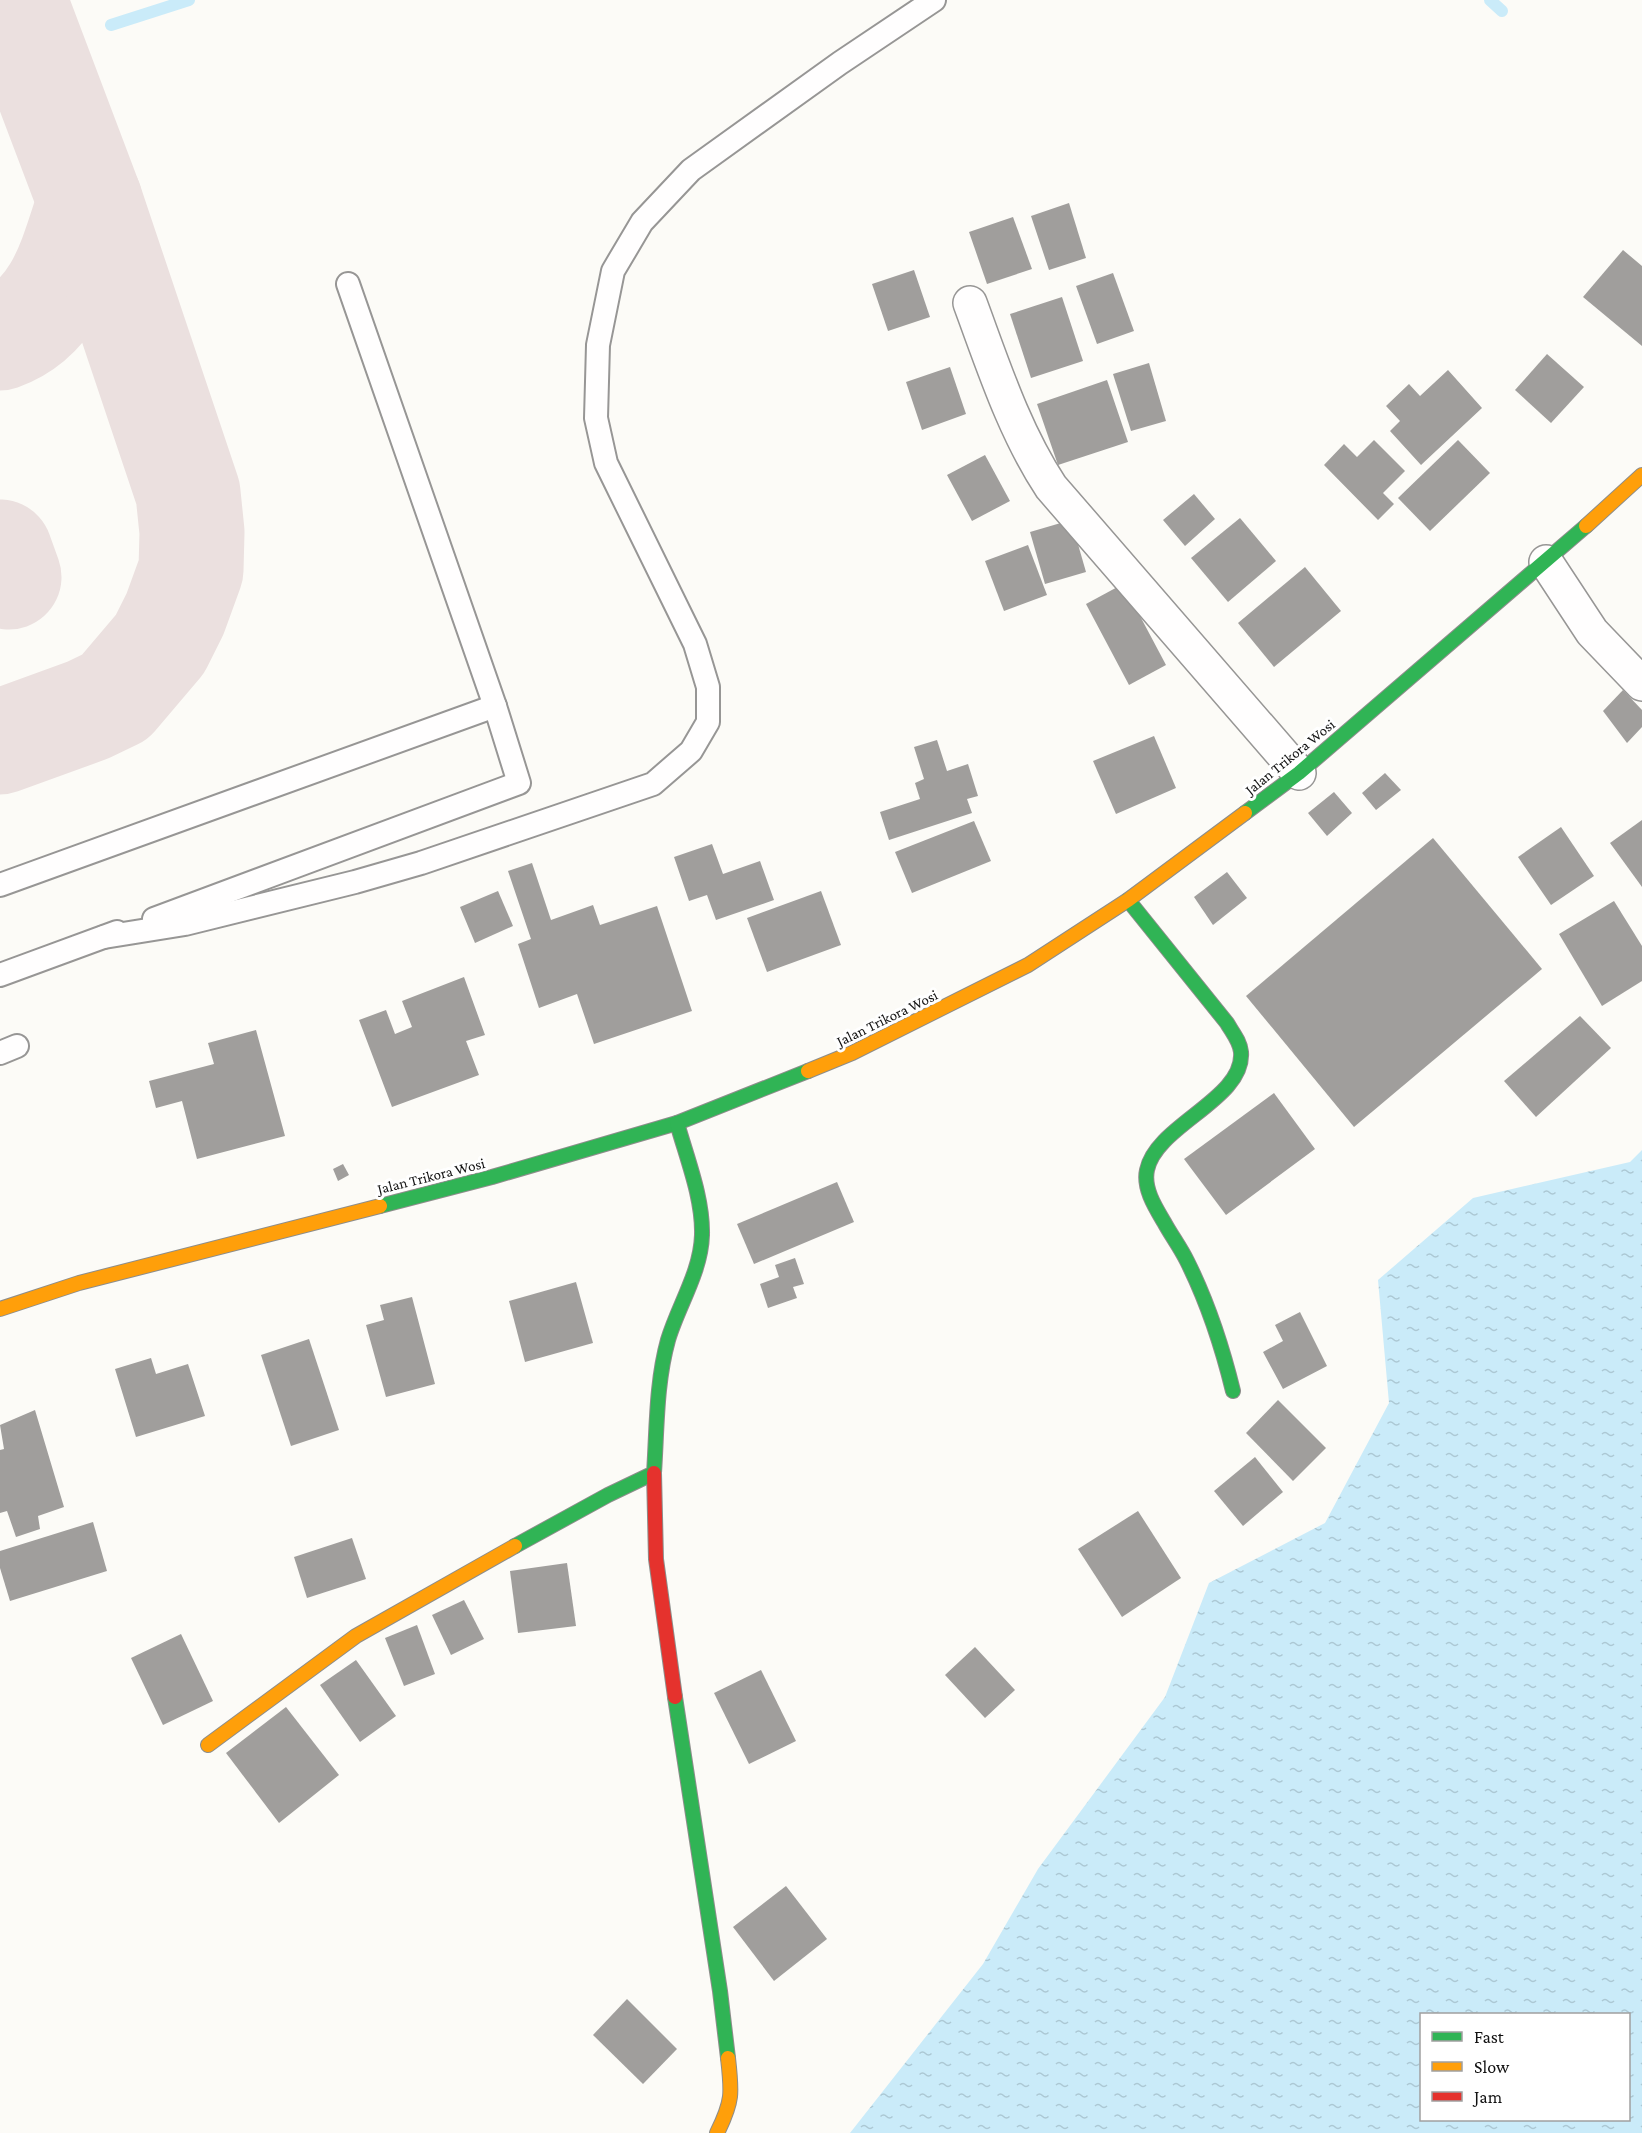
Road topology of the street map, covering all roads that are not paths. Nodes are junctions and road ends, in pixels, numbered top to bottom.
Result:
1 (934, 0) edge
2 (348, 284) dead end
3 (970, 303) dead end
4 (1642, 475) edge
5 (1546, 562) junction
6 (1642, 684) edge
7 (495, 706) junction
8 (1299, 773) junction
9 (0, 885) edge
10 (1128, 900) junction
11 (104, 937) junction
12 (0, 975) edge
13 (677, 1123) junction
14 (0, 1309) edge
15 (1233, 1391) dead end
16 (654, 1473) junction
17 (208, 1745) dead end
18 (717, 2133) edge

1 - 11 lane
2 - 7 lane
3 - 8 street
4 - 5 street, Jalan Trikora Wosi
5 - 6 street
5 - 8 street, Jalan Trikora Wosi
7 - 9 lane
7 - 11 lane
8 - 10 street, Jalan Trikora Wosi
10 - 13 street, Jalan Trikora Wosi
10 - 15 street
11 - 12 lane
13 - 14 street, Jalan Trikora Wosi
13 - 16 street
16 - 17 street
16 - 18 street

